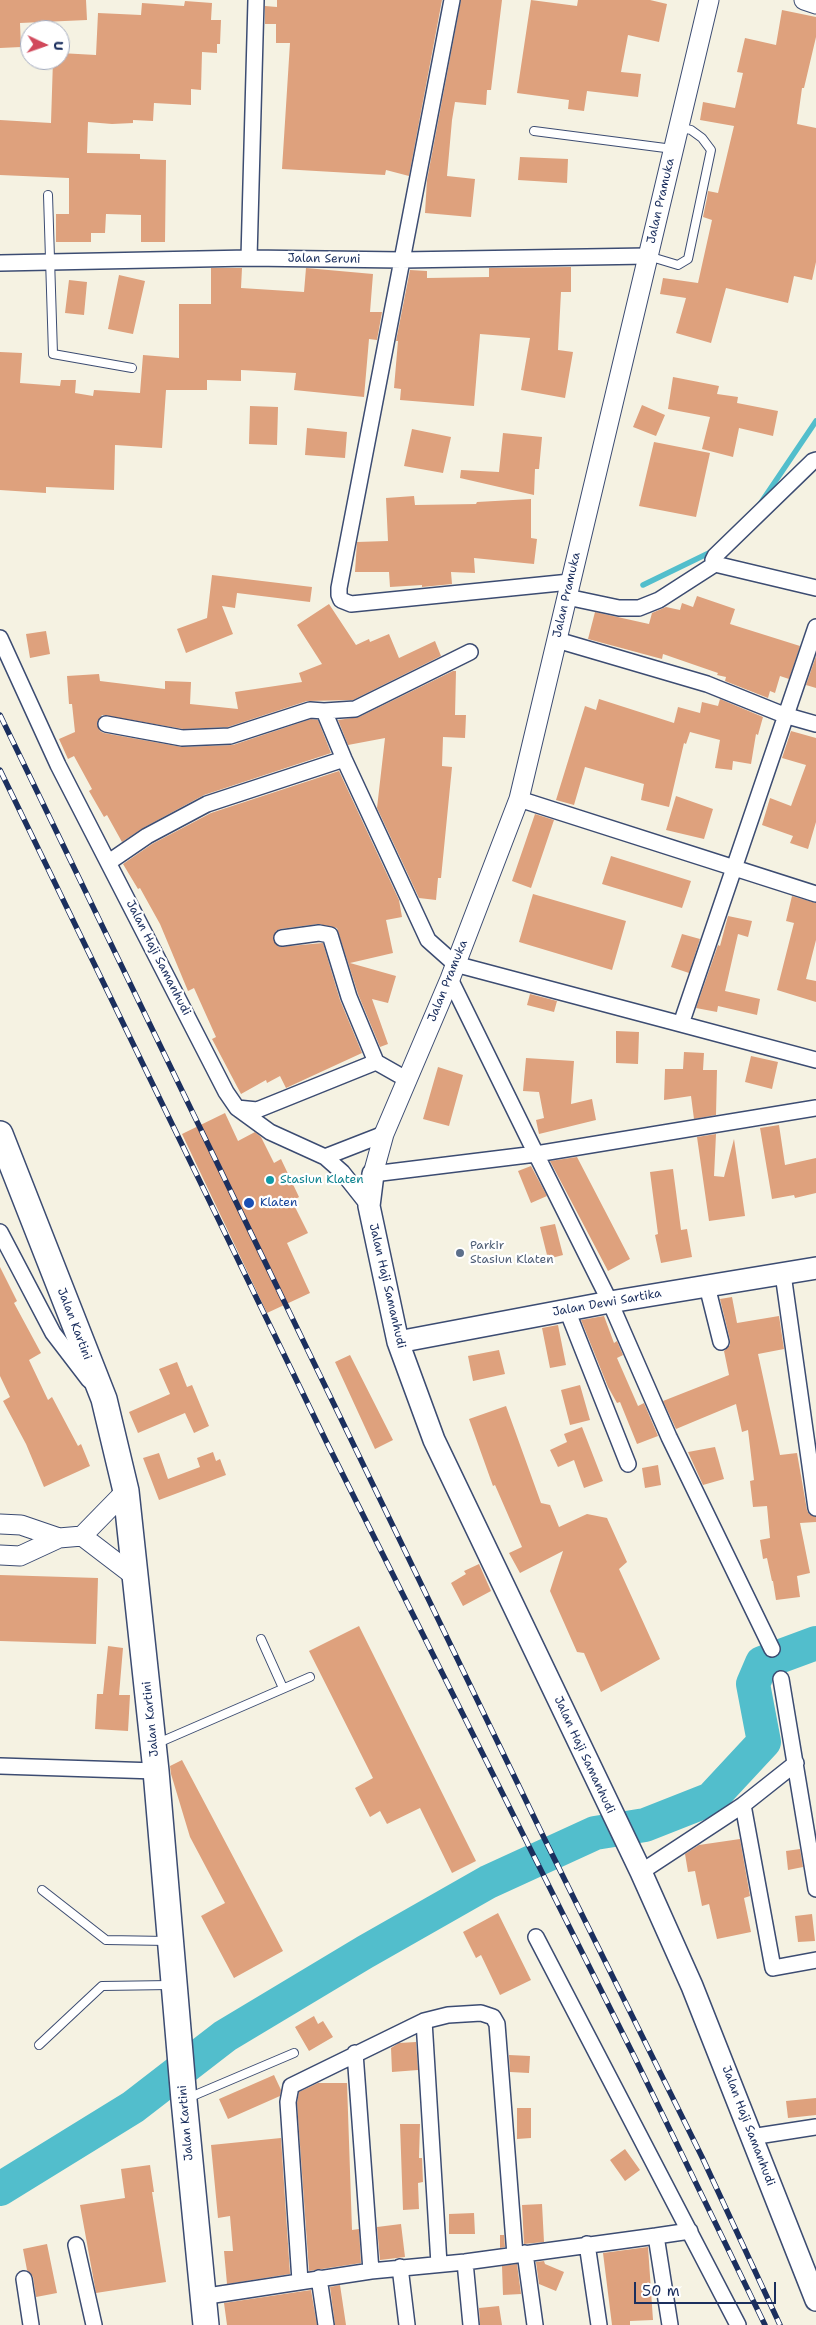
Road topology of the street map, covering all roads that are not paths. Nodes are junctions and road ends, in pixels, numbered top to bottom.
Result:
1 (256, 0) edge
2 (452, 0) edge
3 (709, 0) edge
4 (804, 0) edge
5 (816, 4) edge
6 (678, 127) junction
7 (534, 131) dead end
8 (673, 150) junction
9 (48, 195) dead end
10 (648, 256) junction
11 (249, 258) junction
12 (402, 260) junction
13 (49, 262) junction
14 (0, 263) edge
15 (132, 368) dead end
16 (816, 460) edge
17 (715, 564) junction
18 (816, 588) edge
19 (568, 590) junction
20 (816, 627) edge
21 (0, 638) edge
22 (557, 640) junction
23 (470, 652) dead end
24 (324, 711) junction
25 (784, 715) junction
26 (106, 724) dead end
27 (816, 724) edge
28 (344, 758) junction
29 (519, 799) junction
30 (110, 862) junction
31 (733, 868) junction
32 (816, 894) edge
33 (282, 938) dead end
34 (452, 971) junction
35 (681, 1024) junction
36 (816, 1060) edge
37 (376, 1062) junction
38 (406, 1079) junction
39 (237, 1108) junction
40 (816, 1108) edge
41 (0, 1134) edge
42 (384, 1134) junction
43 (536, 1154) junction
44 (325, 1156) junction
45 (373, 1174) junction
46 (369, 1206) junction
47 (0, 1232) edge
48 (816, 1268) edge
49 (783, 1274) junction
50 (707, 1286) junction
51 (610, 1302) junction
52 (567, 1310) junction
53 (398, 1342) junction
54 (721, 1342) dead end
55 (104, 1399) junction
56 (628, 1464) dead end
57 (126, 1491) junction
58 (816, 1505) edge
59 (0, 1524) edge
60 (20, 1525) junction
61 (82, 1536) junction
62 (59, 1538) junction
63 (0, 1555) edge
64 (20, 1556) junction
65 (136, 1578) junction
66 (261, 1639) dead end
67 (772, 1649) dead end
68 (310, 1677) dead end
69 (781, 1679) dead end
70 (283, 1688) junction
71 (154, 1744) junction
72 (796, 1763) junction
73 (0, 1766) edge
74 (156, 1771) junction
75 (743, 1804) junction
76 (641, 1872) junction
77 (816, 1889) edge
78 (42, 1890) dead end
79 (536, 1937) dead end
80 (171, 1941) junction
81 (816, 1960) edge
82 (175, 1985) junction
83 (424, 2021) junction
84 (39, 2045) dead end
85 (294, 2053) dead end
86 (355, 2053) junction
87 (183, 2093) junction
88 (816, 2127) edge
89 (751, 2137) junction
90 (690, 2231) junction
91 (656, 2236) junction
92 (587, 2244) junction
93 (76, 2245) dead end
94 (520, 2254) junction
95 (464, 2262) junction
96 (439, 2264) junction
97 (400, 2267) junction
98 (371, 2271) junction
99 (319, 2278) junction
100 (24, 2279) dead end
101 (300, 2281) junction
102 (201, 2297) junction
103 (816, 2300) edge
104 (31, 2325) edge
105 (94, 2325) edge
106 (206, 2325) edge
107 (326, 2325) edge
108 (407, 2325) edge
109 (471, 2325) edge
110 (535, 2325) edge
111 (599, 2325) edge
112 (670, 2325) edge
113 (738, 2325) edge

1 - 11 street
2 - 12 street
3 - 6 street, Jalan Pramuka
4 - 5 street
6 - 8 street, Jalan Pramuka
6 - 10 lane
7 - 8 lane
8 - 10 street, Jalan Pramuka
9 - 13 lane
10 - 12 street, Jalan Seruni
10 - 19 street, Jalan Pramuka
11 - 12 street, Jalan Seruni
11 - 13 street, Jalan Seruni
12 - 19 street
13 - 14 street, Jalan Seruni
13 - 15 lane
16 - 17 street
17 - 18 street
17 - 19 street
19 - 22 street, Jalan Pramuka
20 - 25 street
21 - 30 street, Jalan Haji Samanhudi
22 - 25 street
22 - 29 street, Jalan Pramuka
23 - 24 street
24 - 26 street
24 - 28 street
25 - 27 street
25 - 31 street
28 - 30 street
28 - 34 street
29 - 31 street
29 - 34 street, Jalan Pramuka
30 - 39 street, Jalan Haji Samanhudi
31 - 32 street
31 - 35 street
33 - 37 street
34 - 35 street
34 - 38 street, Jalan Pramuka
34 - 43 street
35 - 36 street
37 - 38 street
37 - 39 street
38 - 42 street, Jalan Pramuka
39 - 44 street, Jalan Haji Samanhudi
40 - 43 street
41 - 55 highway, Jalan Kartini
42 - 44 street
42 - 45 street, Jalan Pramuka
43 - 45 street
43 - 51 street
44 - 46 street, Jalan Haji Samanhudi
45 - 46 main road, Jalan Haji Samanhudi
46 - 53 main road, Jalan Haji Samanhudi
47 - 55 street
48 - 49 main road, Jalan Dewi Sartika
49 - 50 main road, Jalan Dewi Sartika
49 - 58 street
50 - 51 main road, Jalan Dewi Sartika
50 - 54 street
51 - 52 main road, Jalan Dewi Sartika
51 - 67 street
52 - 53 main road, Jalan Dewi Sartika
52 - 56 street
53 - 76 main road, Jalan Haji Samanhudi
55 - 57 highway, Jalan Kartini
57 - 61 street
57 - 65 highway, Jalan Kartini
59 - 60 street
60 - 62 street
60 - 64 street
61 - 62 street
61 - 65 street
62 - 64 street
63 - 64 street
65 - 71 highway, Jalan Kartini
66 - 70 lane
68 - 70 lane
69 - 72 street
70 - 71 lane
71 - 74 highway, Jalan Kartini
72 - 75 street
72 - 77 street
73 - 74 street
74 - 80 highway, Jalan Kartini
75 - 76 street
75 - 81 street
76 - 89 main road, Jalan Haji Samanhudi
78 - 80 lane
79 - 90 street
80 - 82 highway, Jalan Kartini
82 - 84 lane
82 - 87 highway, Jalan Kartini
83 - 86 street
83 - 94 street
83 - 96 street
85 - 87 lane
86 - 98 street
86 - 101 street
87 - 102 highway, Jalan Kartini
88 - 89 street
89 - 103 main road, Jalan Haji Samanhudi
90 - 91 street
90 - 113 street
91 - 92 street
91 - 112 street
92 - 94 street
92 - 111 street
93 - 105 street
94 - 95 street
94 - 110 street
95 - 96 street
95 - 109 street
96 - 97 street
97 - 98 street
97 - 108 street
98 - 99 street
99 - 101 street
99 - 107 street
100 - 104 street
101 - 102 street
102 - 106 highway, Jalan Kartini

